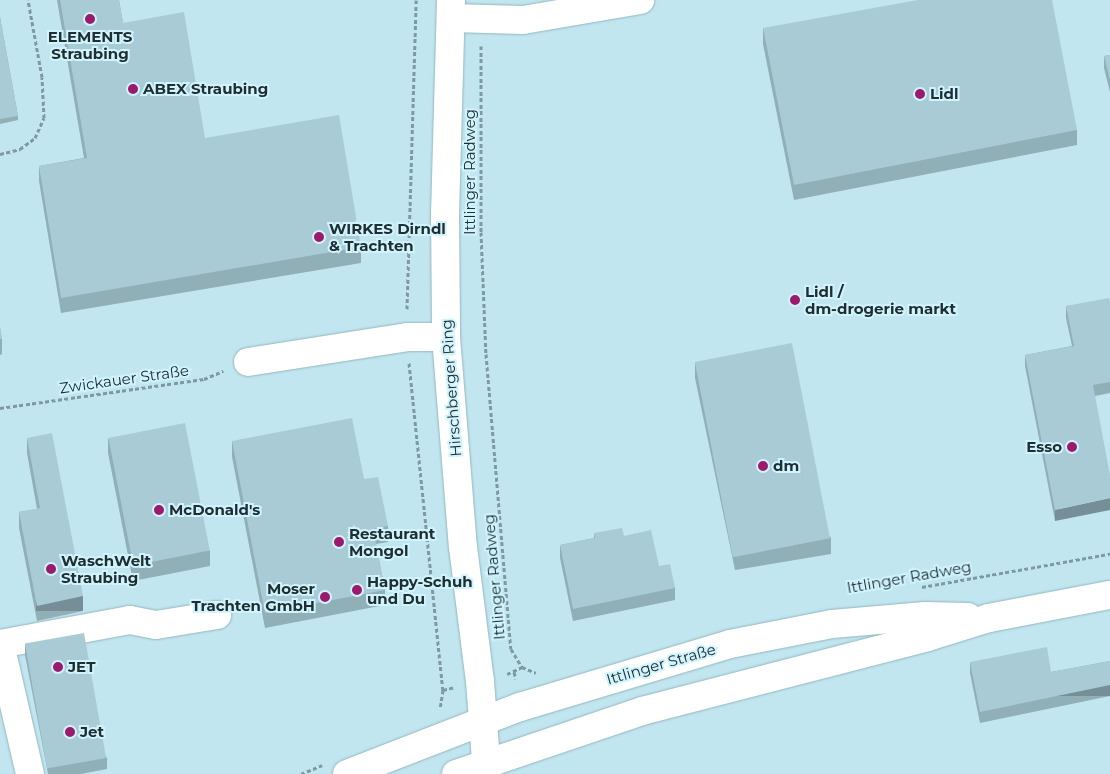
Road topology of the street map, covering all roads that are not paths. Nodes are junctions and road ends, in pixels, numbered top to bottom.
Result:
1 (640, 0) edge
2 (451, 9) edge
3 (446, 337) junction
4 (248, 362) road end
5 (1110, 595) edge
6 (217, 615) dead end
7 (989, 618) junction
8 (484, 719) junction
9 (337, 768) edge
10 (487, 769) edge
11 (30, 774) edge
12 (456, 774) edge

1 - 2 street
2 - 3 street, Hirschberger Ring
3 - 4 street
3 - 8 street, Hirschberger Ring
5 - 7 street, Ittlinger Straße
6 - 11 street
7 - 8 street, Ittlinger Straße
7 - 10 street, Ittlinger Straße
8 - 9 street, Ittlinger Straße
8 - 10 street, Hirschberger Ring
10 - 12 street, Ittlinger Straße

